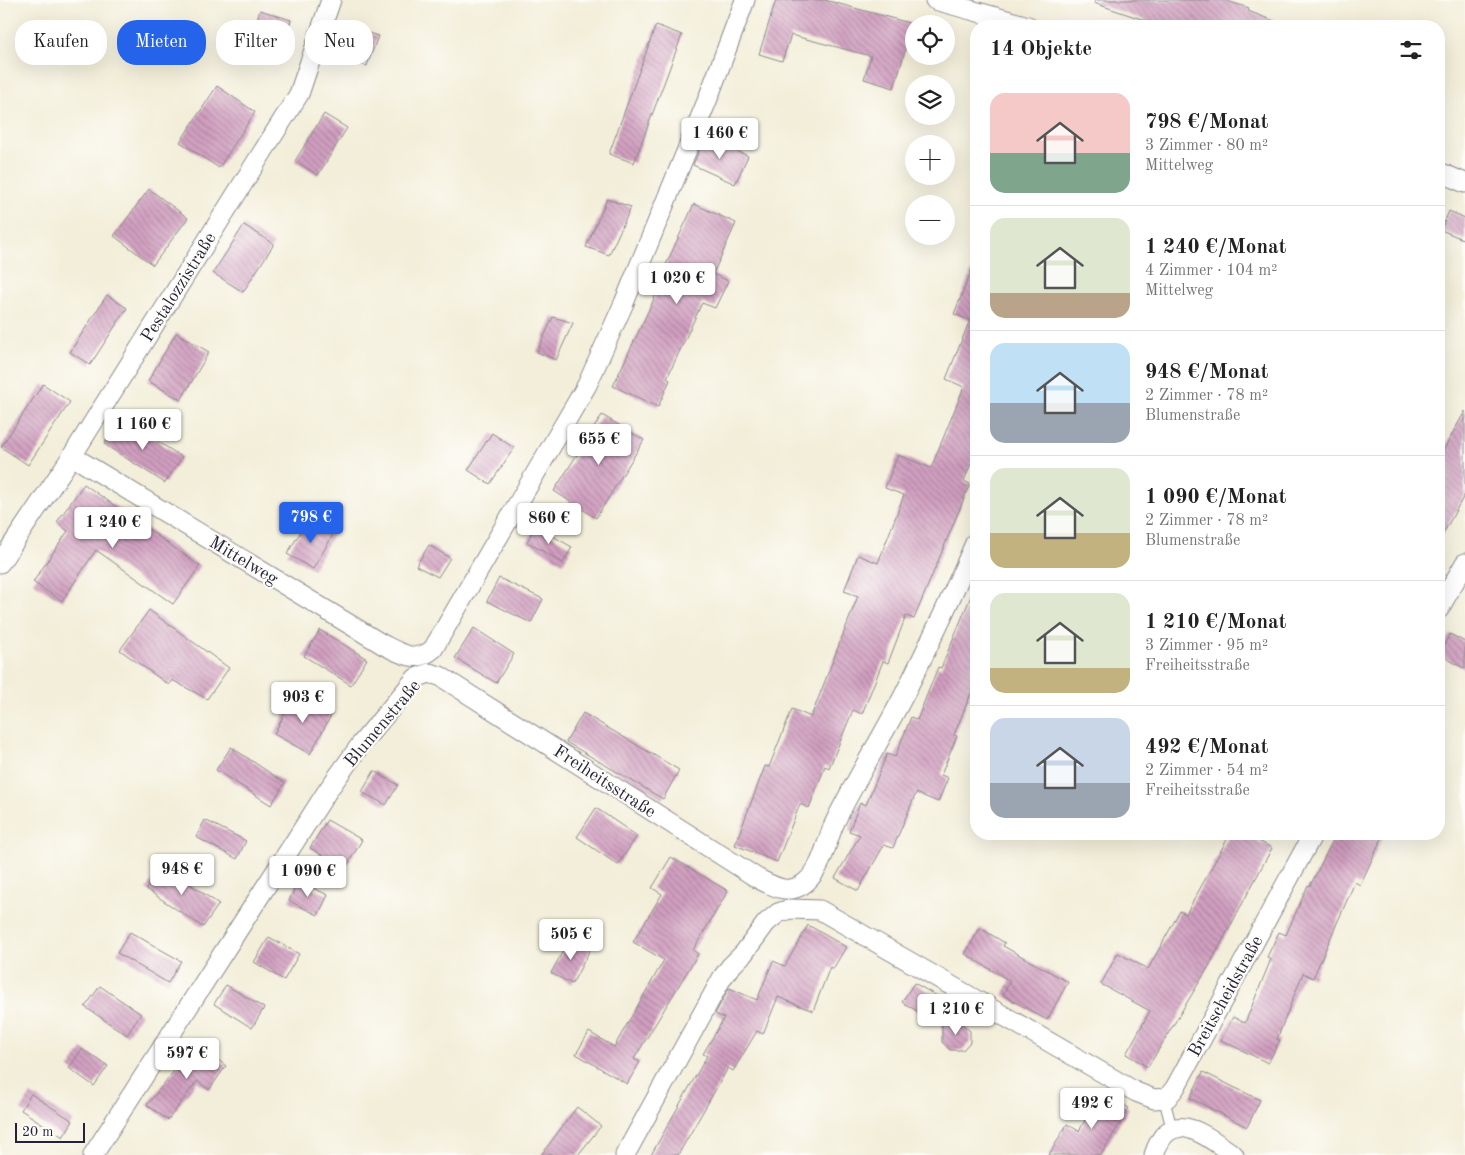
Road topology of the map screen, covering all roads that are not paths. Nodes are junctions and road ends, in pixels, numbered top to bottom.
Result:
1 (331, 0) edge
2 (745, 0) edge
3 (935, 0) edge
4 (1007, 20) edge
5 (1445, 175) edge
6 (1465, 183) edge
7 (72, 456) junction
8 (970, 554) edge
9 (0, 562) edge
10 (1465, 563) edge
11 (1445, 599) edge
12 (420, 666) junction
13 (1310, 840) edge
14 (788, 890) junction
15 (790, 909) junction
16 (1164, 1099) junction
17 (1172, 1129) junction
18 (93, 1155) edge
19 (625, 1155) edge
20 (1154, 1155) edge
21 (1234, 1155) edge

1 - 7 street, Pestalozzistraße
2 - 12 street, Blumenstraße
3 - 4 street
5 - 6 street
7 - 9 street, Pestalozzistraße
7 - 12 street, Mittelweg
8 - 14 street
10 - 11 street
12 - 14 street, Freiheitsstraße
12 - 18 street, Blumenstraße
13 - 16 street, Breitscheidstraße
14 - 15 lane
15 - 16 street
15 - 19 street
16 - 17 lane
17 - 20 street
17 - 21 street

